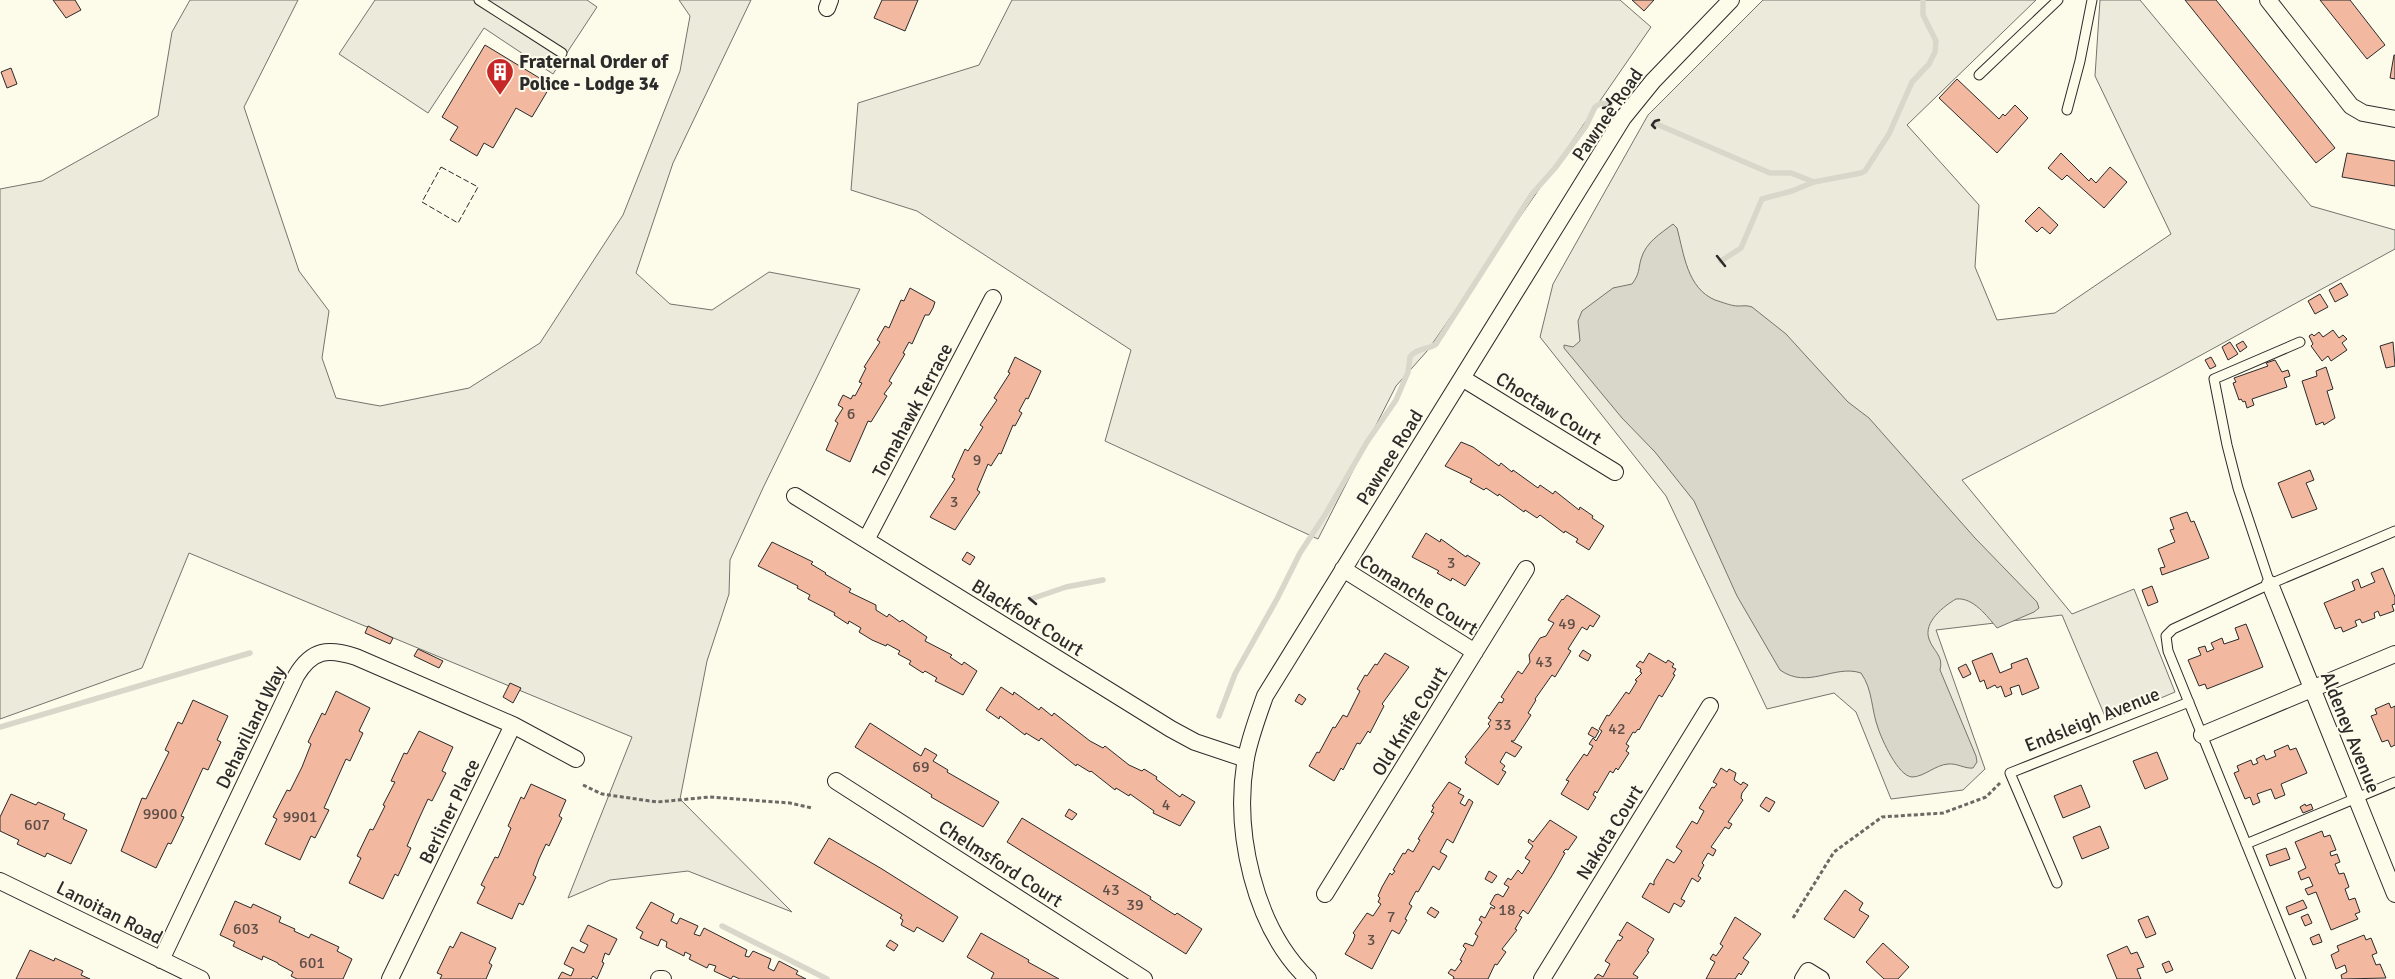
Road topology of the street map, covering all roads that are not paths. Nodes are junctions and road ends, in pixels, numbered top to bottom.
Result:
1 (479, 0) edge
2 (1730, 0) edge
3 (2058, 0) edge
4 (2092, 0) edge
5 (2268, 0) edge
6 (562, 53) dead end
7 (1979, 75) dead end
8 (2067, 110) dead end
9 (2395, 119) edge
10 (994, 298) dead end
11 (2300, 342) dead end
12 (1462, 378) junction
13 (1615, 472) dead end
14 (795, 496) dead end
15 (2395, 532) edge
16 (866, 540) junction
17 (1342, 569) junction
18 (1526, 570) dead end
19 (2270, 584) junction
20 (1475, 652) junction
21 (2395, 654) edge
22 (2312, 689) junction
23 (2189, 702) junction
24 (1710, 706) dead end
25 (513, 725) junction
26 (2202, 735) junction
27 (576, 759) dead end
28 (1246, 759) junction
29 (836, 781) dead end
30 (2395, 782) edge
31 (2356, 798) junction
32 (2246, 844) junction
33 (0, 881) edge
34 (2057, 883) dead end
35 (1326, 894) dead end
36 (2395, 894) edge
37 (162, 960) junction
38 (201, 979) edge
39 (390, 979) edge
40 (1144, 979) edge
41 (1308, 979) edge
42 (1542, 979) edge
43 (1803, 979) edge
44 (1820, 979) edge
45 (2301, 979) edge

1 - 6 lane
2 - 12 street, Pawnee Road
3 - 7 lane
4 - 8 lane
5 - 9 street
10 - 16 street, Tomahawk Terrace
11 - 19 lane
12 - 13 street, Choctaw Court
12 - 17 street, Pawnee Road
14 - 16 street, Blackfoot Court
15 - 19 lane
16 - 28 street, Blackfoot Court
17 - 20 street, Comanche Court
17 - 28 street, Pawnee Road
18 - 20 street, Old Knife Court
19 - 22 street, Aldeney Avenue
19 - 23 lane
20 - 35 street, Old Knife Court
21 - 22 street
22 - 26 street
22 - 31 street, Aldeney Avenue
23 - 26 lane
23 - 34 lane, Endsleigh Avenue
24 - 42 street, Nakota Court
25 - 27 street
25 - 37 street, Dehavilland Way
25 - 39 street, Berliner Place
26 - 32 lane
28 - 41 street, Pawnee Road
29 - 40 street, Chelmsford Court
30 - 31 lane
31 - 32 lane
31 - 36 street, Aldeney Avenue
32 - 45 lane
33 - 37 street, Lanoitan Road
37 - 38 street, Lanoitan Road
43 - 44 street

